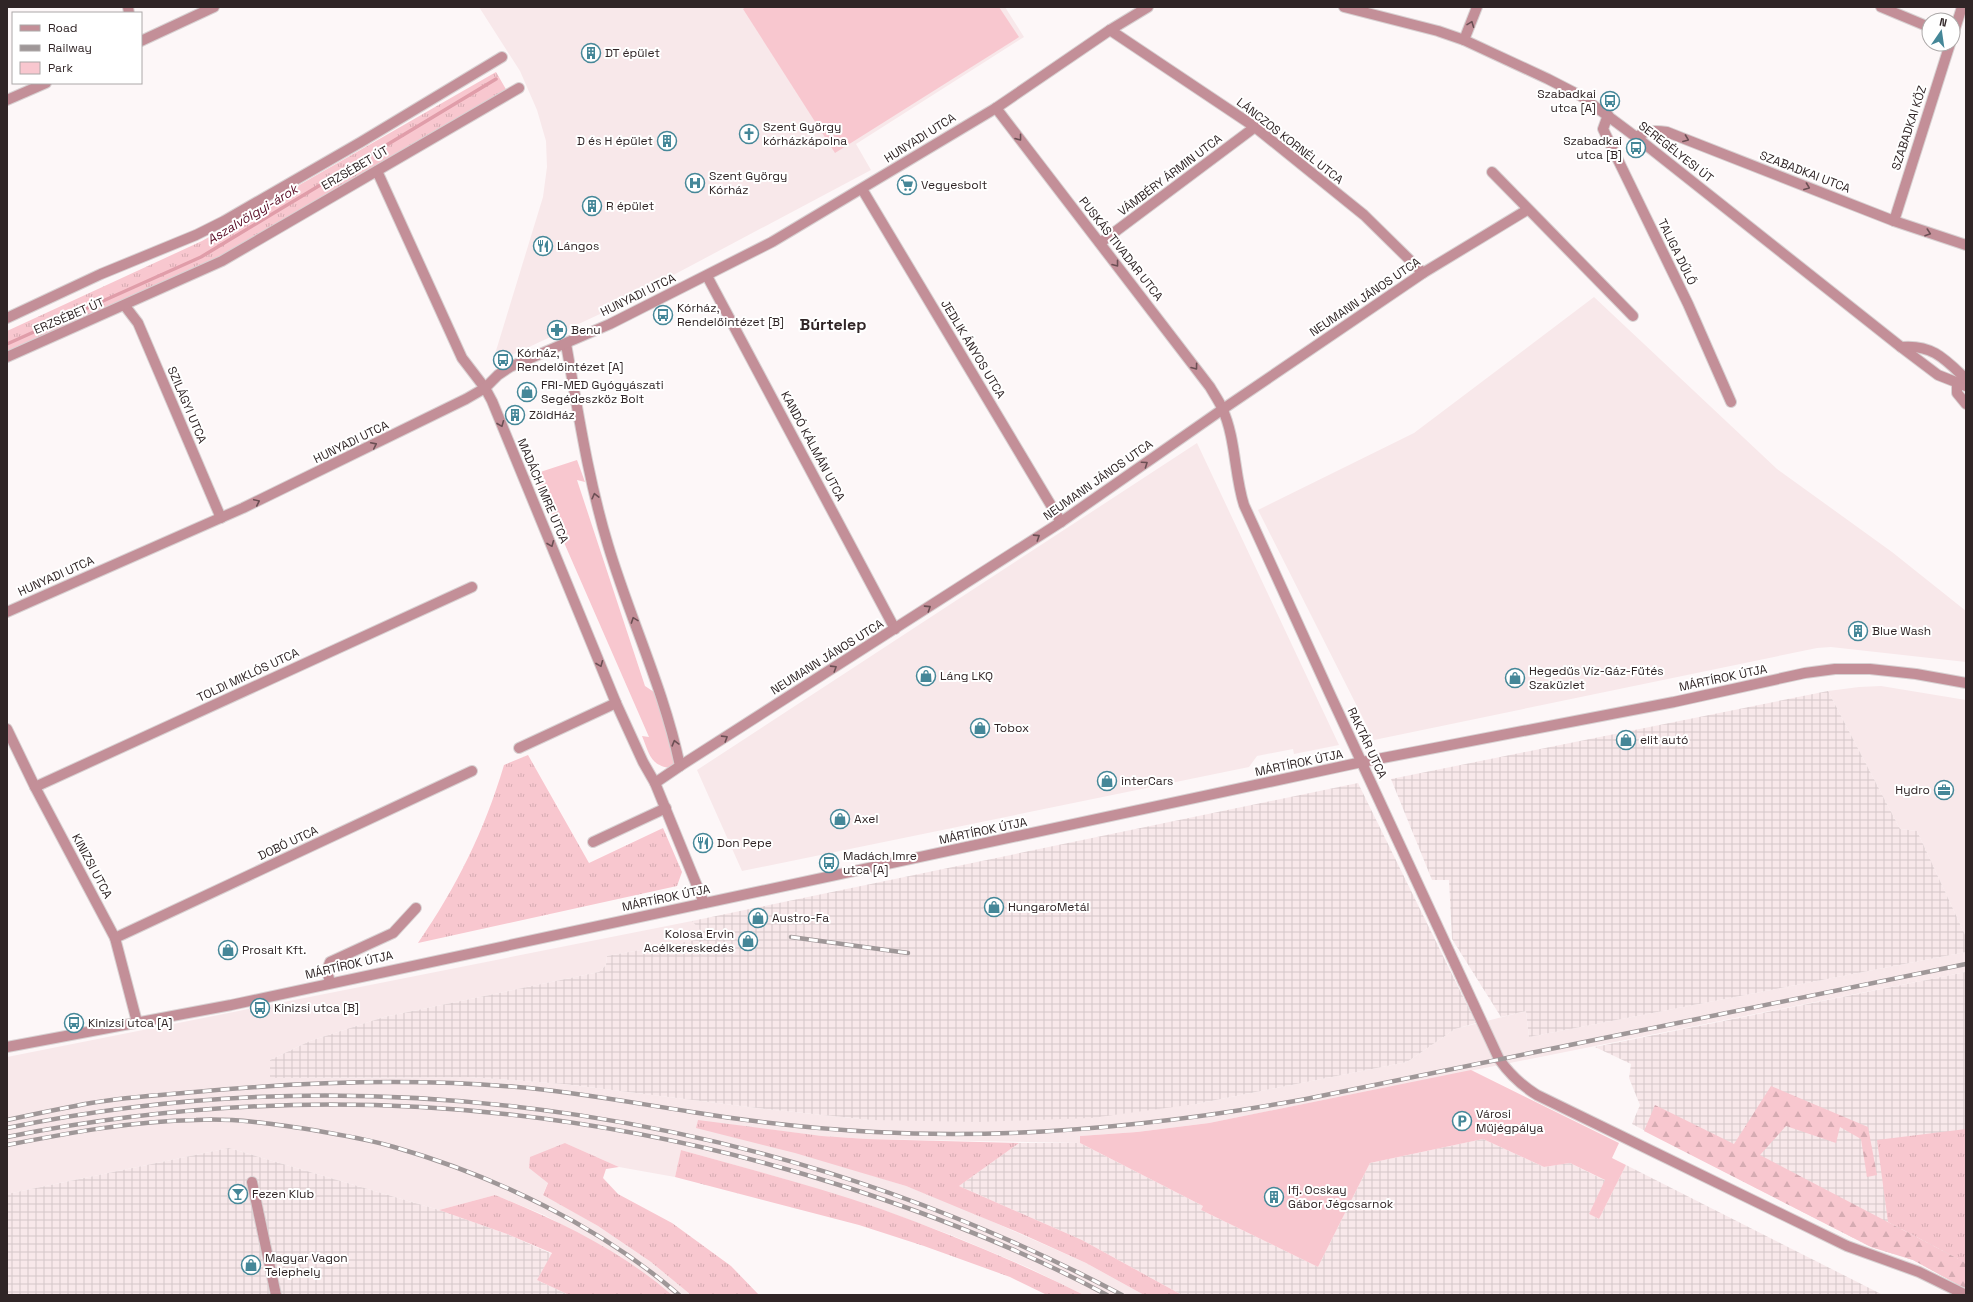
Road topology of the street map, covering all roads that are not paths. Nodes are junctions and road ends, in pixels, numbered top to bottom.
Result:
1 (214, 7) edge
2 (1148, 7) edge
3 (1344, 7) edge
4 (1477, 7) edge
5 (1881, 7) edge
6 (1921, 24) edge
7 (1110, 30) junction
8 (1464, 40) junction
9 (142, 41) edge
10 (1947, 52) edge
11 (502, 57) dead end
12 (44, 84) edge
13 (519, 88) dead end
14 (7, 100) edge
15 (996, 108) junction
16 (1608, 115) junction
17 (1255, 127) junction
18 (1636, 137) junction
19 (377, 171) junction
20 (1492, 172) dead end
21 (862, 189) junction
22 (1527, 210) junction
23 (1894, 221) junction
24 (1100, 243) junction
25 (1966, 245) edge
26 (1424, 273) junction
27 (707, 276) junction
28 (124, 306) junction
29 (1633, 316) dead end
30 (7, 318) edge
31 (566, 344) junction
32 (1901, 347) junction
33 (7, 357) edge
34 (1963, 383) edge
35 (486, 388) junction
36 (1731, 402) dead end
37 (1966, 404) edge
38 (1223, 409) junction
39 (221, 518) junction
40 (1061, 522) junction
41 (472, 587) dead end
42 (7, 612) edge
43 (896, 629) junction
44 (1966, 682) edge
45 (616, 703) junction
46 (7, 728) edge
47 (519, 748) dead end
48 (1362, 762) junction
49 (680, 766) junction
50 (472, 771) dead end
51 (656, 783) junction
52 (35, 786) junction
53 (666, 808) junction
54 (593, 842) dead end
55 (704, 903) junction
56 (416, 908) dead end
57 (115, 938) junction
58 (330, 983) junction
59 (138, 1022) junction
60 (7, 1047) edge
61 (252, 1182) dead end
62 (276, 1295) edge
63 (1966, 1295) edge

1 - 9 street
2 - 7 street, HUNYADI UTCA
3 - 8 street, SEREGÉLYESI ÚT
8 -> 4 street
5 - 6 street
7 - 15 street, HUNYADI UTCA
7 - 17 street, LÁNCZOS KORNÉL UTCA
8 - 16 street, SEREGÉLYESI ÚT
10 - 23 street, SZABADKAI KÖZ
11 - 30 street, ERZSÉBET ÚT
12 - 14 street
13 - 19 street, ERZSÉBET ÚT
15 - 21 street, HUNYADI UTCA
15 -> 24 street, PUSKÁS TIVADAR UTCA
16 - 18 street, SEREGÉLYESI ÚT
16 - 36 street, TALIGA DŰLŐ
17 - 24 street, VÁMBÉRY ÁRMIN UTCA
17 - 26 street, LÁNCZOS KORNÉL UTCA
18 -> 23 street, SZABADKAI UTCA
18 - 32 street, SEREGÉLYESI ÚT
19 - 28 street, ERZSÉBET ÚT
19 - 35 street, MADÁCH IMRE UTCA
20 - 22 street
21 - 27 street, HUNYADI UTCA
21 - 40 street, JEDLIK ÁNYOS UTCA
22 - 26 street, NEUMANN JÁNOS UTCA
22 - 29 street
23 -> 25 street, SZABADKAI UTCA
24 -> 38 street, PUSKÁS TIVADAR UTCA
26 - 38 street, NEUMANN JÁNOS UTCA
27 - 31 street, HUNYADI UTCA
27 - 43 street, KANDÓ KÁLMÁN UTCA
28 - 33 street, ERZSÉBET ÚT
28 - 39 street, SZILÁGYI UTCA
31 - 35 street, HUNYADI UTCA
49 -> 31 street
32 - 34 street, SEREGÉLYESI ÚT
32 - 34 street
34 - 37 street
39 -> 35 street, HUNYADI UTCA
35 -> 45 street, MADÁCH IMRE UTCA
40 -> 38 street, NEUMANN JÁNOS UTCA
38 - 48 street, RAKTÁR UTCA
39 - 42 street, HUNYADI UTCA
43 -> 40 street, NEUMANN JÁNOS UTCA
41 - 52 street, TOLDI MIKLÓS UTCA
49 -> 43 street, NEUMANN JÁNOS UTCA
44 - 48 street, MÁRTÍROK ÚTJA
45 - 47 street
45 - 51 street, MADÁCH IMRE UTCA
46 - 52 street, KINIZSI UTCA
48 - 55 street, MÁRTÍROK ÚTJA
48 - 63 street, RAKTÁR UTCA
49 - 51 street
50 - 57 street, DOBÓ UTCA
51 - 53 street, MADÁCH IMRE UTCA
52 - 57 street, KINIZSI UTCA
53 - 54 street
53 - 55 street, MADÁCH IMRE UTCA
55 - 58 street, MÁRTÍROK ÚTJA
56 - 58 street
57 - 59 street, KINIZSI UTCA
58 - 59 street, MÁRTÍROK ÚTJA
59 - 60 street, MÁRTÍROK ÚTJA
61 - 62 street

